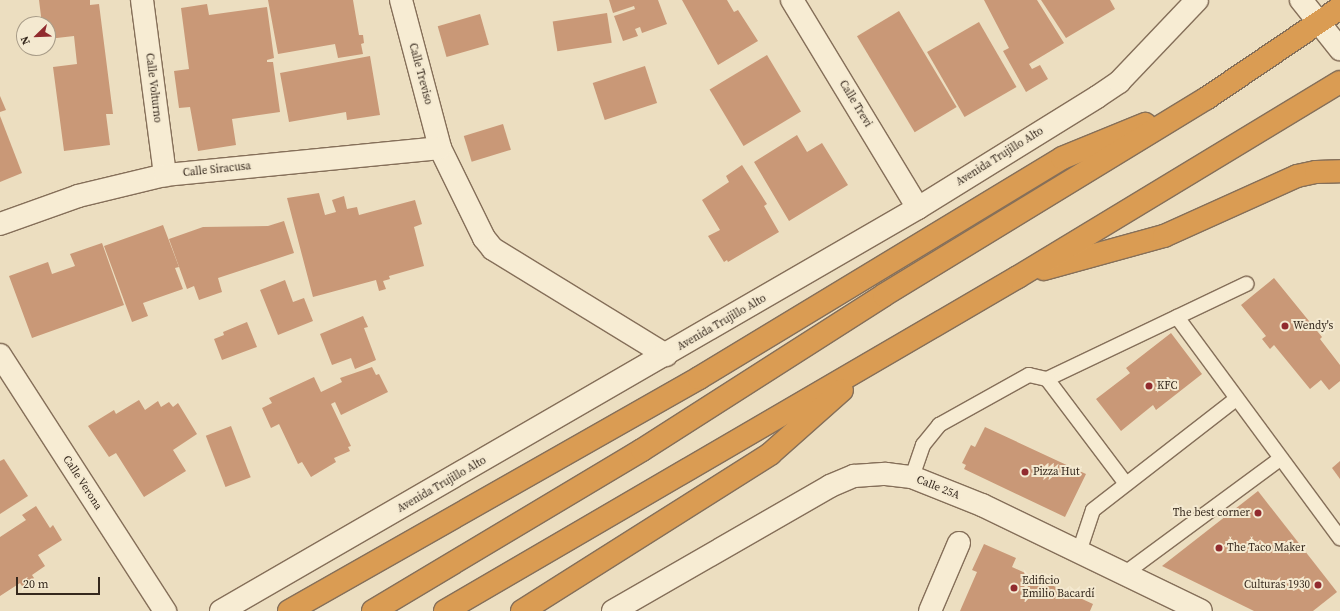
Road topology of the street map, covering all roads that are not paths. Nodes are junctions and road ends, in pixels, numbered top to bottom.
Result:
1 (142, 0) edge
2 (401, 0) edge
3 (792, 0) edge
4 (1197, 0) edge
5 (1301, 0) edge
6 (1340, 8) edge
7 (1320, 23) junction
8 (1340, 49) edge
9 (1340, 82) edge
10 (1207, 98) junction
11 (440, 148) junction
12 (1340, 172) edge
13 (164, 175) junction
14 (918, 208) junction
15 (0, 224) edge
16 (1018, 277) junction
17 (1246, 284) dead end
18 (1177, 317) junction
19 (0, 355) edge
20 (666, 355) junction
21 (880, 357) junction
22 (1047, 380) junction
23 (1236, 399) junction
24 (1280, 459) junction
25 (912, 477) junction
26 (1126, 484) junction
27 (1340, 538) edge
28 (960, 543) dead end
29 (1079, 552) junction
30 (1124, 574) junction
31 (165, 611) edge
32 (221, 611) edge
33 (290, 611) edge
34 (373, 611) edge
35 (445, 611) edge
36 (522, 611) edge
37 (614, 611) edge
38 (930, 611) edge
39 (1201, 611) edge

1 - 13 street, Calle Volturno
2 - 11 street, Calle Treviso
3 - 14 street, Calle Trevi
4 - 14 street, Avenida Trujillo Alto
5 - 7 street
6 - 7 highway
7 - 8 street
7 - 10 highway
9 - 16 highway
10 - 33 highway
10 - 34 highway
11 - 13 street, Calle Siracusa
11 - 20 street, Calle Treviso
12 - 16 highway
13 - 15 street, Calle Siracusa
14 - 20 street, Avenida Trujillo Alto
16 - 21 highway
17 - 18 lane
18 - 22 lane
18 - 23 lane
19 - 31 street, Calle Verona
20 - 32 street, Avenida Trujillo Alto
21 - 35 highway
21 - 36 highway
22 - 25 lane
22 - 26 lane
23 - 24 lane
23 - 26 lane
24 - 27 lane
24 - 30 lane
25 - 29 street, Calle 25A
25 - 37 street, Calle 25A
26 - 29 lane
28 - 38 street
29 - 30 street, Calle 25A
30 - 39 street, Calle 25A

